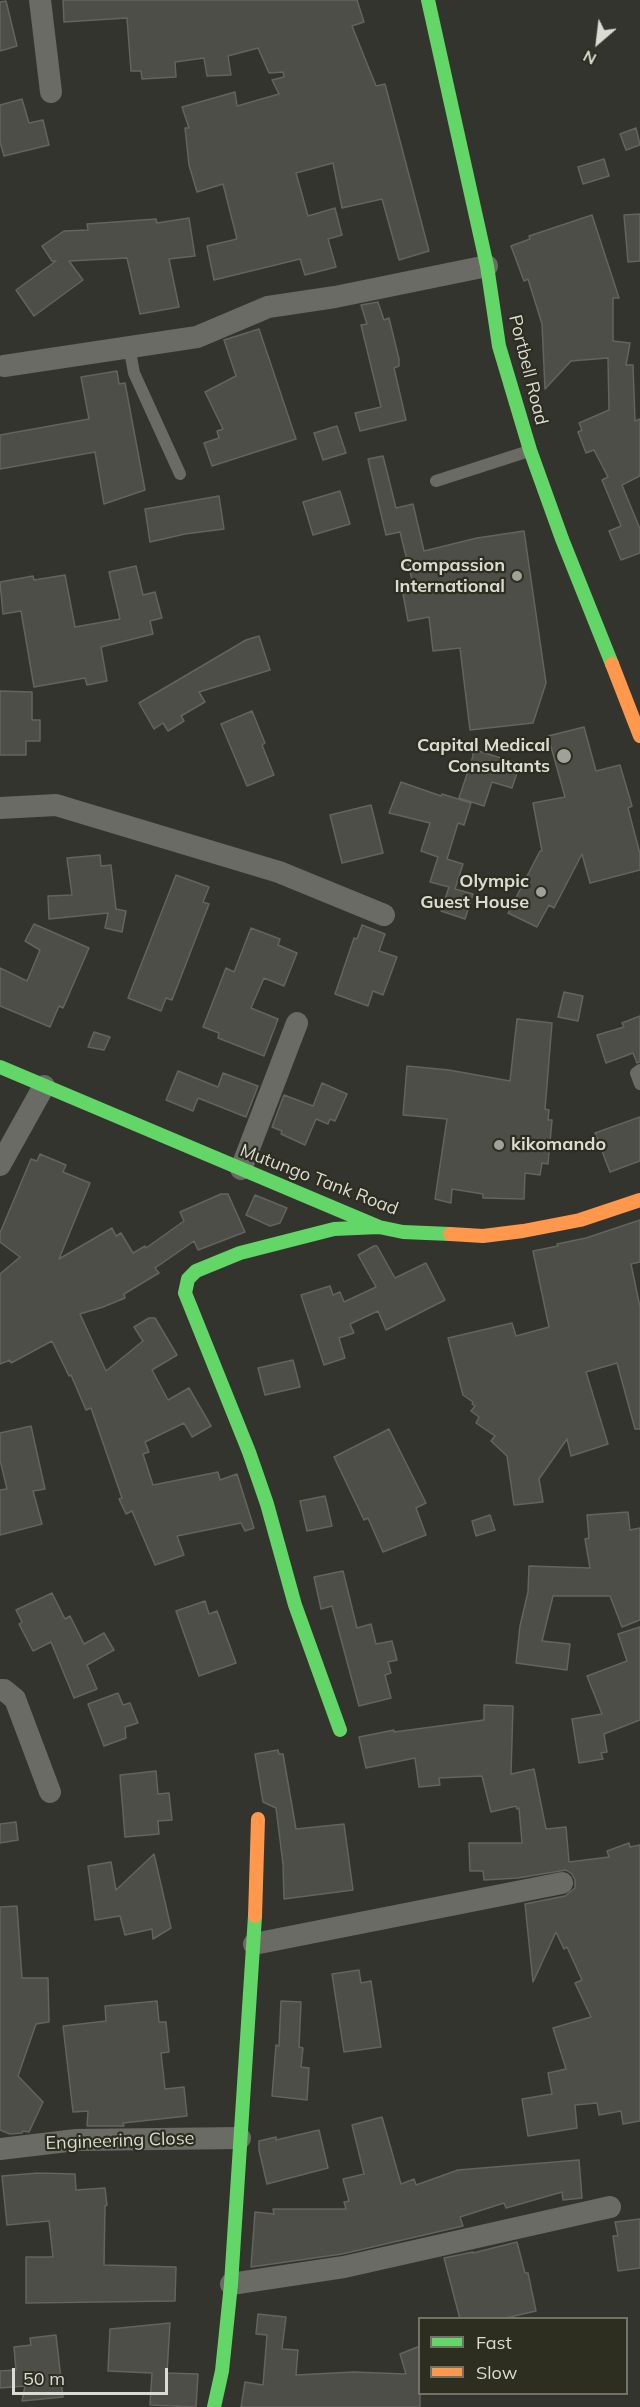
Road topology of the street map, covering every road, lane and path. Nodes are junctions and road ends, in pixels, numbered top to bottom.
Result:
1 (40, 0) edge
2 (428, 0) edge
3 (51, 92) dead end
4 (487, 266) junction
5 (129, 346) junction
6 (4, 366) dead end
7 (530, 450) junction
8 (180, 474) dead end
9 (436, 480) dead end
10 (640, 736) edge
11 (0, 808) edge
12 (384, 915) dead end
13 (297, 1023) dead end
14 (0, 1067) edge
15 (640, 1070) edge
16 (640, 1084) edge
17 (44, 1086) junction
18 (0, 1166) edge
19 (241, 1169) junction
20 (640, 1200) edge
21 (379, 1227) junction
22 (0, 1690) edge
23 (340, 1730) dead end
24 (50, 1792) dead end
25 (258, 1819) dead end
26 (562, 1883) dead end
27 (254, 1944) junction
28 (240, 2138) junction
29 (0, 2149) edge
30 (610, 2207) dead end
31 (231, 2284) junction
32 (214, 2407) edge

1 - 3 street
2 - 4 street, Portbell Road
4 - 5 street
4 - 7 street, Portbell Road
5 - 6 street
5 - 8 lane
7 - 9 lane
7 - 10 street, Portbell Road
11 - 12 street
13 - 19 street
14 - 17 street, Mutungo Tank Road
15 - 16 lane
17 - 18 street
17 - 19 street, Mutungo Tank Road
19 - 21 street, Mutungo Tank Road
20 - 21 street, Mutungo Tank Road
21 - 23 street
22 - 24 street
25 - 27 street
26 - 27 street
27 - 28 street
28 - 29 street, Engineering Close
28 - 31 street
30 - 31 street
31 - 32 street

